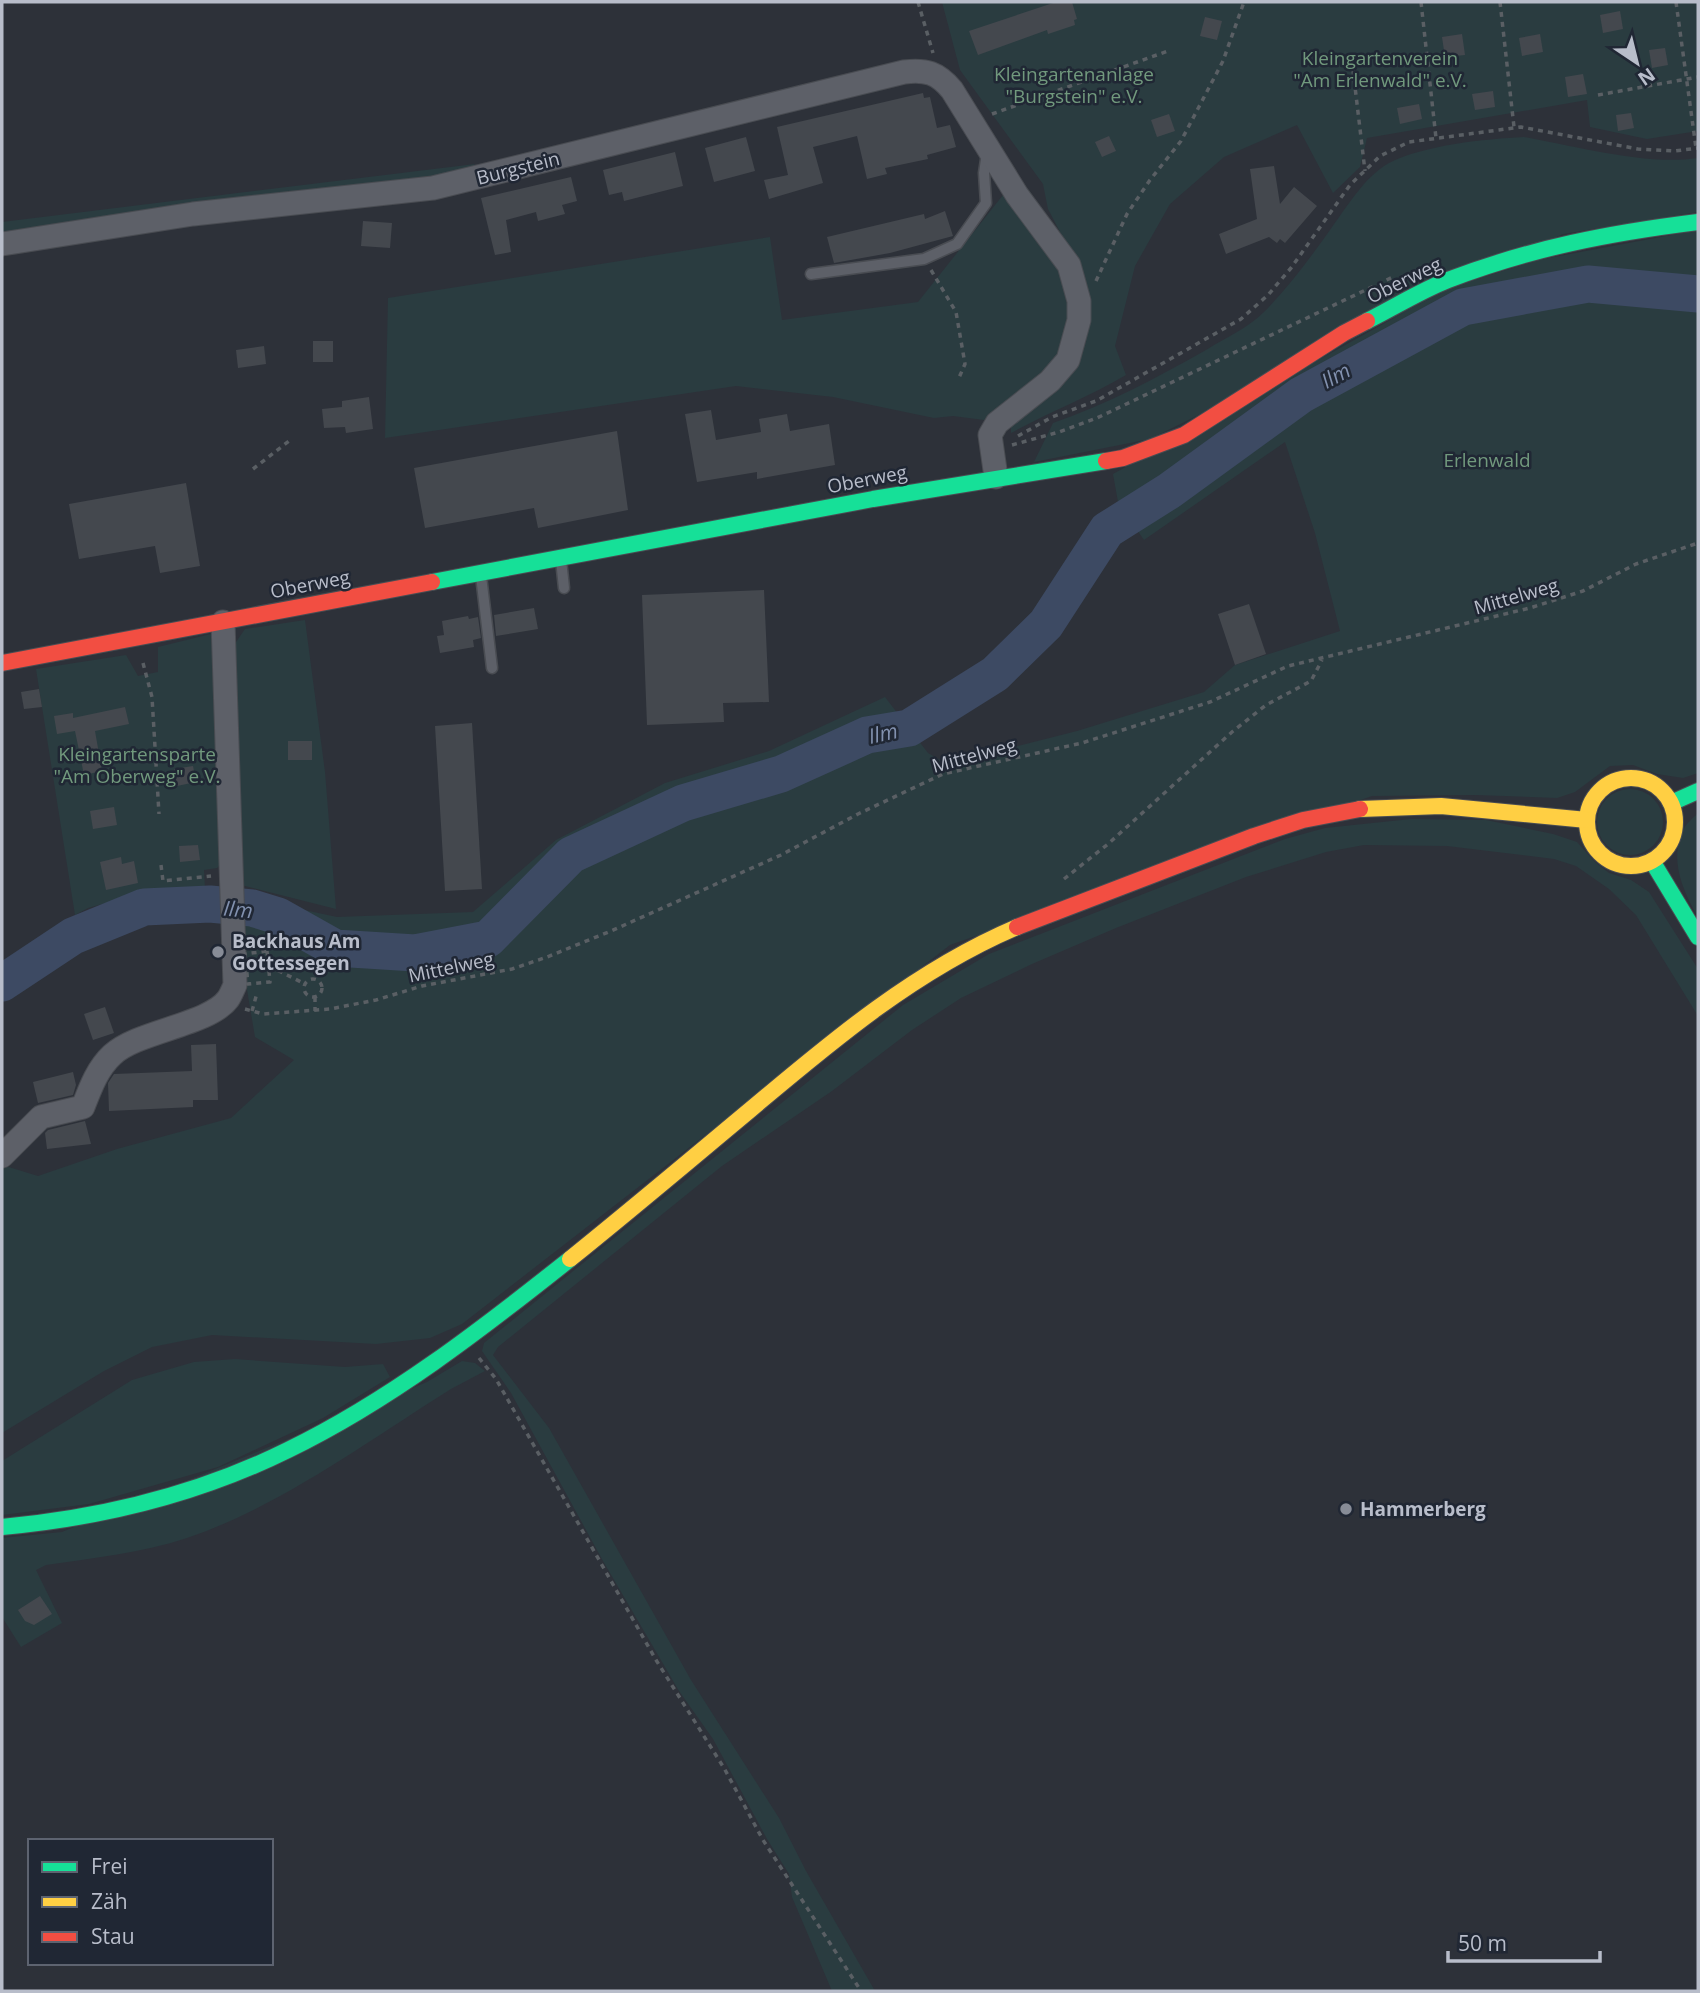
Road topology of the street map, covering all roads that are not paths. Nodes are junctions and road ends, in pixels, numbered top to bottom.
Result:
1 (988, 150) junction
2 (1698, 222) edge
3 (2, 244) edge
4 (811, 274) dead end
5 (996, 477) junction
6 (561, 558) junction
7 (481, 573) junction
8 (564, 588) dead end
9 (223, 622) junction
10 (2, 663) edge
11 (492, 668) dead end
12 (1698, 791) edge
13 (1671, 803) junction
14 (1587, 820) junction
15 (1652, 861) junction
16 (1698, 937) edge
17 (2, 1156) edge
18 (2, 1527) edge

1 - 3 street, Burgstein
1 - 4 lane
1 - 5 street
2 - 5 main road, Oberweg
5 - 6 main road, Oberweg
6 - 7 main road, Oberweg
6 - 8 lane
7 - 9 main road, Oberweg
7 - 11 lane
9 - 10 main road, Oberweg
9 - 17 street
12 - 13 main road
13 - 14 main road
13 - 15 main road
14 - 15 main road
14 - 18 main road
15 - 16 main road

